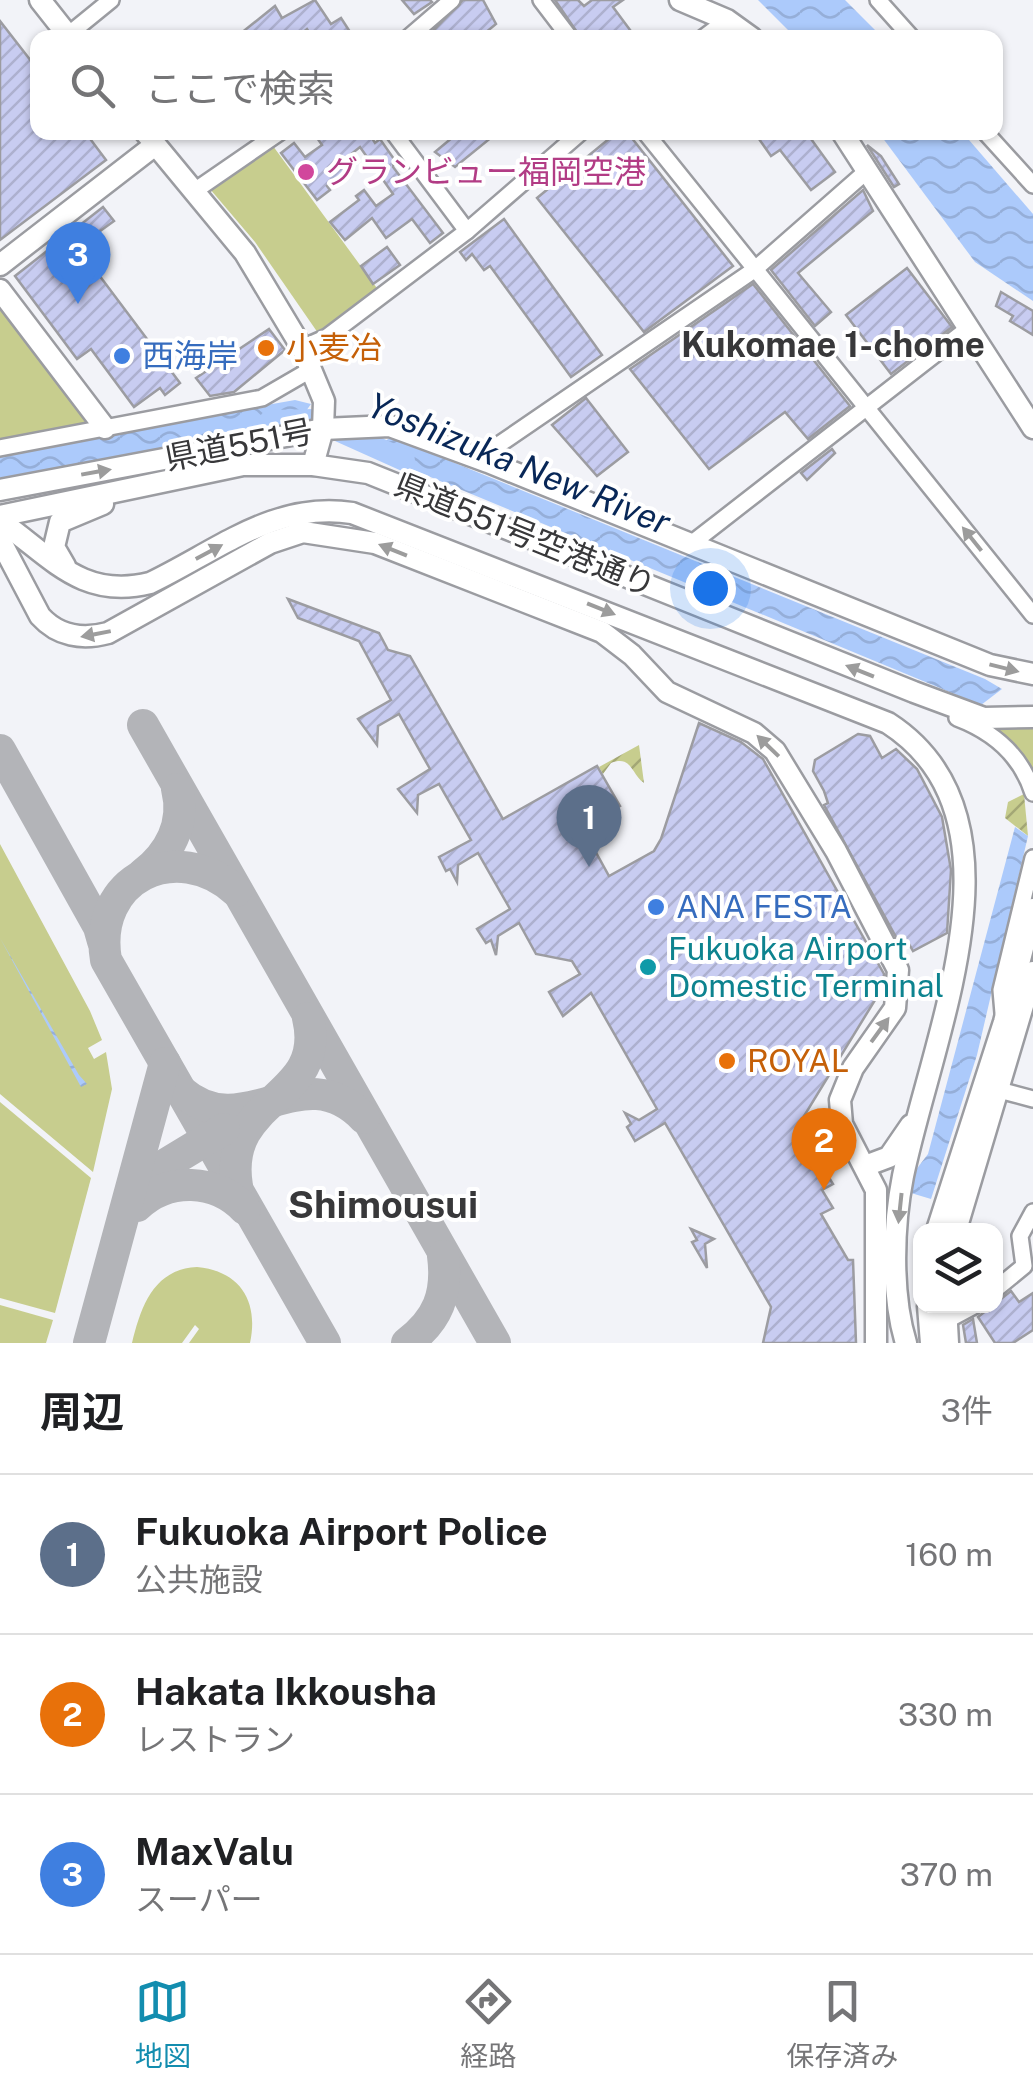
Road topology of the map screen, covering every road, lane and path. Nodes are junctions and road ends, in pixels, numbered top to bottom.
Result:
1 (40, 0) edge
2 (112, 0) edge
3 (452, 0) edge
4 (541, 0) edge
5 (680, 0) edge
6 (878, 0) edge
7 (727, 20) junction
8 (64, 30) edge
9 (76, 30) edge
10 (417, 30) edge
11 (564, 30) edge
12 (714, 30) edge
13 (741, 30) edge
14 (905, 30) edge
15 (149, 140) edge
16 (151, 140) edge
17 (268, 140) edge
18 (399, 140) edge
19 (573, 140) edge
20 (651, 140) edge
21 (847, 140) edge
22 (992, 140) edge
23 (868, 170) junction
24 (1033, 186) edge
25 (193, 192) junction
26 (466, 231) junction
27 (0, 265) edge
28 (754, 270) junction
29 (0, 290) edge
30 (970, 327) junction
31 (302, 348) junction
32 (312, 369) junction
33 (867, 408) junction
34 (105, 428) junction
35 (1033, 428) edge
36 (318, 446) junction
37 (0, 448) edge
38 (488, 462) junction
39 (155, 481) junction
40 (0, 490) edge
41 (0, 518) edge
42 (0, 540) edge
43 (691, 544) junction
44 (78, 580) junction
45 (1033, 616) edge
46 (663, 634) junction
47 (1033, 674) edge
48 (914, 692) junction
49 (703, 710) junction
50 (1026, 718) edge
51 (1033, 793) edge
52 (1033, 858) edge
53 (1033, 910) edge
54 (1033, 972) edge
55 (1028, 1010) edge
56 (1004, 1022) junction
57 (998, 1090) junction
58 (1033, 1099) edge
59 (926, 1103) junction
60 (865, 1166) junction
61 (1033, 1212) edge
62 (939, 1223) edge
63 (958, 1223) edge
64 (1028, 1264) edge
65 (1003, 1284) edge
66 (929, 1313) edge
67 (946, 1313) edge
68 (876, 1343) edge
69 (906, 1343) edge
70 (932, 1343) edge
71 (948, 1343) edge

1 - 8 street
2 - 9 street
3 - 10 street
4 - 11 street
5 - 7 street
6 - 14 street
7 - 12 street
7 - 13 street
15 - 27 street
16 - 25 street
17 - 25 street
18 - 26 street
19 - 26 street
20 - 28 street
21 - 23 street
22 - 24 street
23 - 28 street
23 - 30 street
25 - 31 street
26 - 31 street
28 - 33 street
28 - 38 street
29 - 34 street
30 - 33 street
30 - 35 street
31 - 32 street
32 - 34 street
32 - 36 street
33 - 43 street
45 -> 33 street
34 - 37 street
36 - 38 street, 県道551号
36 - 39 street, 県道551号空港通り
40 -> 36 street, 県道551号
48 -> 36 street, 県道551号空港通り
38 - 43 street, 県道551号
39 - 41 street, 県道551号空港通り
39 - 44 street
41 - 44 street
49 -> 42 street
43 -> 47 street, 県道551号
44 -> 46 street
46 - 49 street
46 - 59 street
48 - 50 street, 県道551号空港通り
48 - 51 street
60 -> 49 street
52 - 56 street
53 - 56 street
54 - 55 street
55 - 57 street
56 - 62 street
57 - 58 street
57 - 63 street
59 - 60 street
59 -> 69 street
60 - 68 street
61 - 64 street
64 - 65 street
66 - 70 street
67 - 71 street

